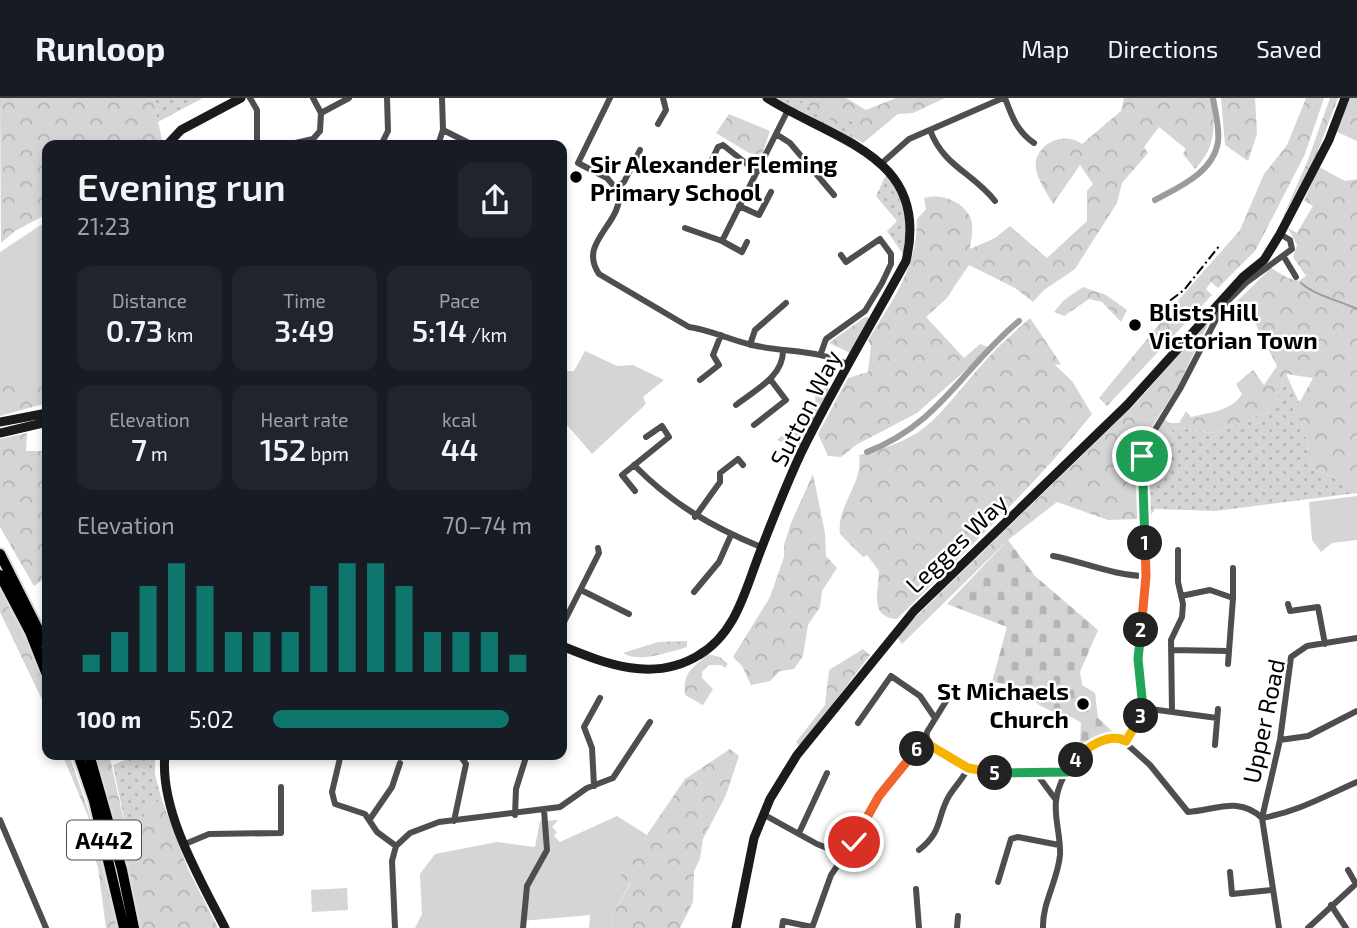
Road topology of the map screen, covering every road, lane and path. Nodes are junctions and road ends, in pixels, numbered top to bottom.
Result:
1 (241, 98) edge
2 (250, 98) edge
3 (313, 98) edge
4 (349, 98) edge
5 (387, 98) edge
6 (442, 98) edge
7 (610, 98) edge
8 (663, 98) edge
9 (767, 98) edge
10 (1004, 98) edge
11 (1345, 98) edge
12 (788, 110) junction
13 (321, 113) junction
14 (659, 124) dead end
15 (443, 130) junction
16 (930, 130) junction
17 (776, 134) junction
18 (172, 140) edge
19 (257, 140) edge
20 (309, 140) edge
21 (384, 140) edge
22 (440, 140) edge
23 (463, 140) edge
24 (1034, 143) dead end
25 (640, 150) dead end
26 (882, 163) junction
27 (709, 166) dead end
28 (757, 172) junction
29 (617, 187) junction
30 (998, 188) dead end
31 (771, 192) dead end
32 (834, 195) dead end
33 (739, 206) junction
34 (685, 228) dead end
35 (1280, 233) junction
36 (722, 241) junction
37 (747, 242) dead end
38 (841, 255) dead end
39 (1284, 257) junction
40 (1296, 277) dead end
41 (786, 303) dead end
42 (721, 335) junction
43 (750, 345) junction
44 (783, 351) junction
45 (821, 353) junction
46 (849, 365) junction
47 (770, 379) junction
48 (700, 380) dead end
49 (736, 405) dead end
50 (42, 414) edge
51 (0, 422) edge
52 (42, 423) edge
53 (754, 425) dead end
54 (0, 433) edge
55 (646, 437) dead end
56 (634, 465) junction
57 (743, 466) dead end
58 (635, 491) dead end
59 (695, 517) junction
60 (731, 535) junction
61 (761, 547) junction
62 (598, 548) dead end
63 (1069, 549) dead end
64 (1178, 550) dead end
65 (0, 554) edge
66 (1053, 556) dead end
67 (1068, 559) junction
68 (1233, 568) dead end
69 (0, 575) edge
70 (1146, 576) junction
71 (582, 590) junction
72 (694, 592) dead end
73 (1181, 596) junction
74 (1233, 598) junction
75 (1288, 604) dead end
76 (629, 614) dead end
77 (567, 617) edge
78 (42, 636) edge
79 (1357, 638) edge
80 (1325, 643) junction
81 (567, 648) edge
82 (1171, 650) junction
83 (1228, 651) junction
84 (42, 662) edge
85 (1227, 664) dead end
86 (600, 698) dead end
87 (948, 698) dead end
88 (1143, 708) junction
89 (1218, 709) dead end
90 (1172, 711) junction
91 (1357, 711) edge
92 (935, 718) junction
93 (1217, 718) junction
94 (650, 722) dead end
95 (858, 723) dead end
96 (1280, 740) junction
97 (1126, 741) junction
98 (926, 743) junction
99 (1215, 745) dead end
100 (80, 760) edge
101 (91, 760) edge
102 (165, 760) edge
103 (340, 760) edge
104 (463, 760) edge
105 (525, 760) edge
106 (400, 763) dead end
107 (968, 768) junction
108 (1068, 772) junction
109 (827, 773) dead end
110 (1036, 773) junction
111 (1357, 782) edge
112 (594, 786) junction
113 (281, 787) dead end
114 (1056, 800) junction
115 (544, 810) junction
116 (763, 814) junction
117 (516, 815) junction
118 (370, 818) junction
119 (1262, 818) junction
120 (0, 820) edge
121 (454, 821) junction
122 (799, 833) junction
123 (185, 844) junction
124 (1059, 845) junction
125 (396, 846) junction
126 (843, 848) junction
127 (919, 850) dead end
128 (1348, 870) dead end
129 (1230, 872) dead end
130 (998, 883) dead end
131 (1356, 884) edge
132 (916, 889) dead end
133 (1272, 890) junction
134 (1331, 905) junction
135 (958, 916) dead end
136 (812, 927) edge
137 (46, 928) edge
138 (124, 928) edge
139 (134, 928) edge
140 (225, 928) edge
141 (395, 928) edge
142 (523, 928) edge
143 (736, 928) edge
144 (782, 928) edge
145 (919, 928) edge
146 (957, 928) edge
147 (1043, 928) edge
148 (1279, 928) edge
149 (1308, 928) edge
150 (1346, 928) edge

1 - 18 street
2 - 19 street
3 - 13 street
4 - 13 street
5 - 21 street
6 - 15 street
7 - 29 street
8 - 14 street
9 - 12 street, Sutton Way
10 - 16 street
10 - 24 street
11 - 35 street, Legges Way
12 - 17 street
12 - 26 street, Sutton Way
13 - 20 street
15 - 22 street
15 - 23 street
16 - 26 street
16 - 30 street
17 - 28 street
17 - 32 street
25 - 29 street
26 - 46 street, Sutton Way
27 - 28 street
28 - 33 street
29 - 42 street
31 - 33 street
33 - 36 street
34 - 36 street
35 - 39 street
35 - 116 street, Legges Way
36 - 37 street
38 - 45 street
39 - 40 street
39 - 70 street
41 - 43 street
42 - 43 street
42 - 48 street
43 - 44 street
44 - 45 street
44 - 47 street
45 - 46 street
46 - 61 street, Sutton Way
47 - 49 street
47 - 53 street
50 - 51 street
52 - 54 street
55 - 56 street
56 - 58 street
56 - 59 street
57 - 59 street
59 - 60 street
60 - 61 street
60 - 72 street
61 - 81 street, Sutton Way
62 - 71 street
63 - 67 street
64 - 73 street
65 - 78 highway
66 - 67 street
67 - 70 street
68 - 74 street
69 - 84 highway
70 - 88 street
71 - 76 street
71 - 77 street
73 - 74 street
73 - 82 street
74 - 83 street
75 - 80 street
79 - 80 street, Upper Road
80 - 96 street, Upper Road
82 - 83 street
82 - 90 street
83 - 85 street
86 - 112 street
87 - 92 street
88 - 90 street
88 - 97 street
89 - 93 street
90 - 93 street
91 - 96 street
92 - 95 street
92 - 98 street
93 - 99 street
94 - 112 street
96 - 119 street, Upper Road
97 - 108 street
97 - 119 street
98 - 107 street
98 - 126 street
100 - 138 highway, A442
101 - 139 highway, A442
102 - 123 street
103 - 118 street
104 - 121 street
105 - 117 street
106 - 118 street
107 - 110 street
107 - 127 street
108 - 110 street
108 - 114 street
109 - 122 street
110 - 114 street
111 - 119 street
112 - 115 street
113 - 123 street
114 - 124 street
115 - 117 street
115 - 142 street
116 - 122 street
116 - 143 street, Legges Way
117 - 121 street
118 - 125 street
119 - 133 street
120 - 137 street
121 - 125 street
122 - 126 street
123 - 140 street
124 - 130 street
124 - 147 street
125 - 141 street
126 - 136 street
128 - 131 street
129 - 133 street
131 - 134 street
132 - 145 street
133 - 148 street
134 - 149 street
134 - 150 street
135 - 146 street
136 - 144 street

